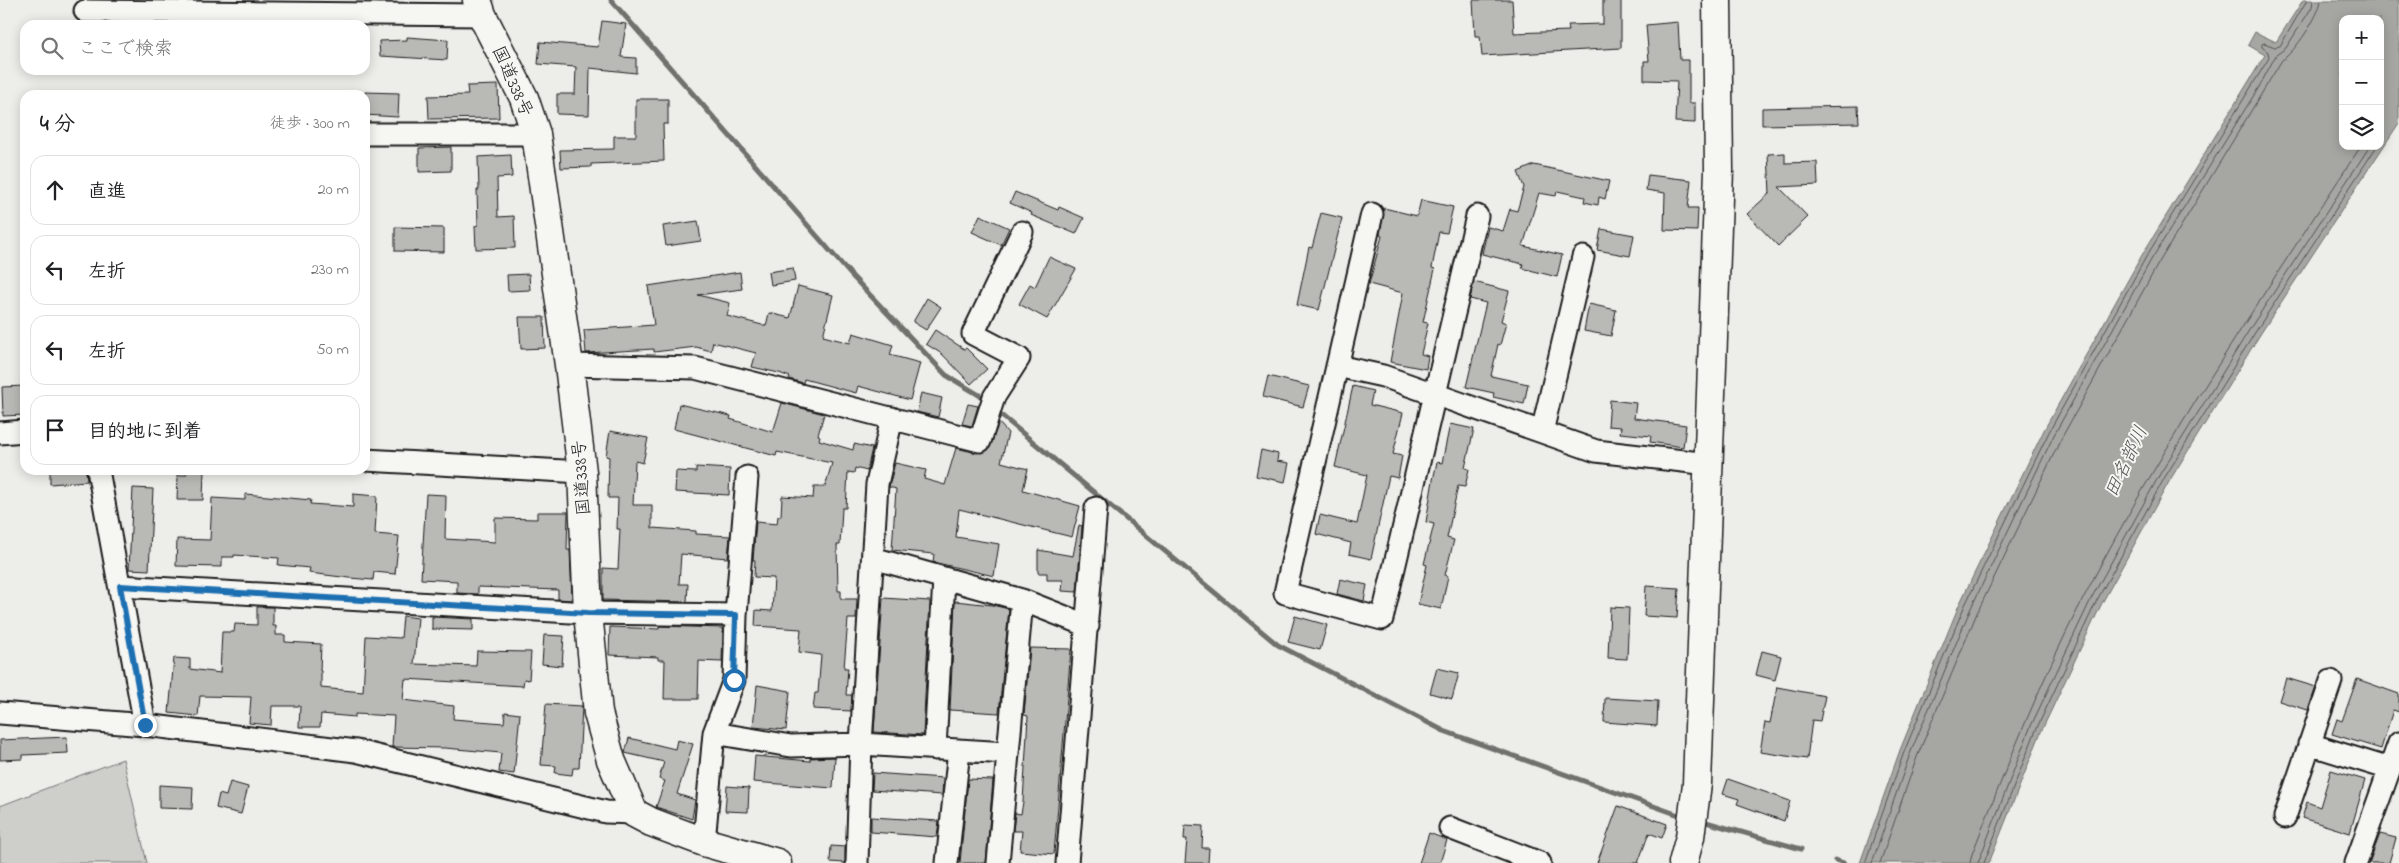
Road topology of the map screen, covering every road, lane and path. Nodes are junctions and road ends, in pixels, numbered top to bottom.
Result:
1 (1717, 0) edge
2 (480, 8) edge
3 (85, 10) dead end
4 (370, 134) edge
5 (536, 134) junction
6 (1372, 214) dead end
7 (1477, 216) dead end
8 (1022, 232) dead end
9 (1583, 257) dead end
10 (569, 365) junction
11 (1337, 366) junction
12 (1436, 396) junction
13 (892, 418) junction
14 (20, 431) edge
15 (1542, 432) junction
16 (0, 433) edge
17 (370, 460) edge
18 (1709, 464) junction
19 (582, 472) junction
20 (99, 475) edge
21 (747, 477) dead end
22 (1096, 508) dead end
23 (873, 558) junction
24 (944, 578) junction
25 (120, 586) junction
26 (1022, 600) junction
27 (588, 613) junction
28 (736, 615) junction
29 (1088, 626) junction
30 (2332, 681) dead end
31 (0, 713) edge
32 (145, 725) junction
33 (714, 733) junction
34 (2399, 742) edge
35 (861, 744) junction
36 (2309, 744) junction
37 (935, 749) junction
38 (959, 750) junction
39 (1006, 753) junction
40 (2390, 769) junction
41 (634, 813) junction
42 (2285, 817) dead end
43 (1450, 828) dead end
44 (704, 842) junction
45 (734, 857) edge
46 (777, 863) edge
47 (857, 863) edge
48 (947, 863) edge
49 (998, 863) edge
50 (1068, 863) edge
51 (1540, 863) edge
52 (1683, 863) edge
53 (2356, 863) edge

1 - 18 main road
2 - 3 street
2 - 5 main road, 国道338号
4 - 5 street
5 - 10 main road, 国道338号
6 - 11 street
7 - 12 street
8 - 13 street
9 - 15 street
10 - 13 street
10 - 19 main road, 国道338号
11 - 12 street
11 - 12 street
12 - 15 street
13 - 23 street
14 - 16 street
15 - 18 street
17 - 19 street
18 - 52 main road
19 - 27 main road, 国道338号
20 - 25 street
21 - 28 street
22 - 29 street
23 - 24 street
23 - 35 street
24 - 26 street
24 - 37 street
25 - 27 street
25 - 32 street
26 - 29 street
26 - 39 street
27 - 28 street
27 - 41 main road, 国道338号
28 - 33 street
29 - 50 street
30 - 36 street
31 - 32 street
32 - 41 street
33 - 35 street
33 - 44 street
34 - 40 street
35 - 37 street
35 - 47 street
36 - 40 street
36 - 42 street
37 - 38 street
38 - 39 street
38 - 48 street
39 - 49 street
40 - 53 street
41 - 44 main road
43 - 51 street
44 - 45 main road
45 - 46 main road

